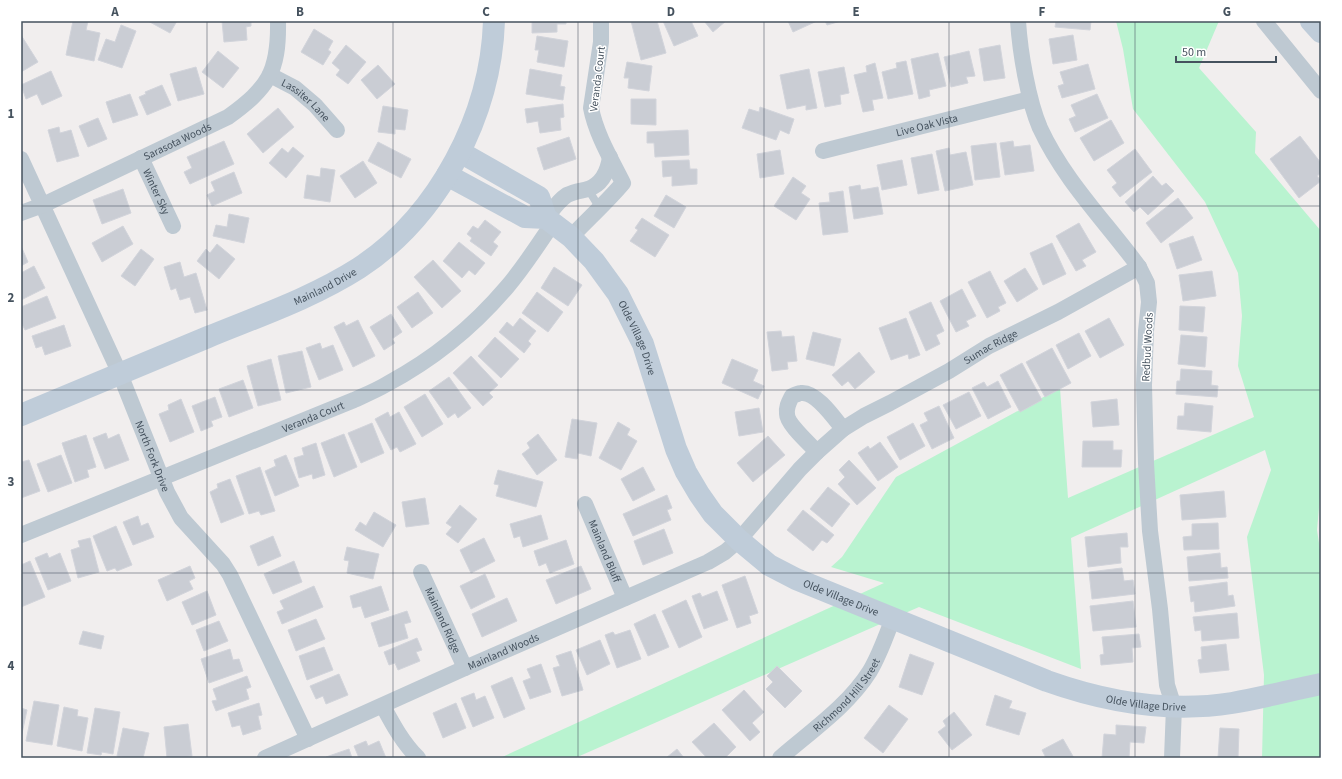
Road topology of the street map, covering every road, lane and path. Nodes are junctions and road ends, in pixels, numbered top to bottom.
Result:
1 (278, 21) edge
2 (494, 21) edge
3 (601, 21) edge
4 (1018, 21) edge
5 (1264, 21) edge
6 (1311, 21) edge
7 (1321, 32) edge
8 (270, 75) junction
9 (1321, 91) edge
10 (1030, 99) junction
11 (337, 130) dead end
12 (824, 151) dead end
13 (460, 152) junction
14 (610, 157) junction
15 (141, 158) junction
16 (21, 159) edge
17 (447, 175) junction
18 (588, 189) junction
19 (43, 205) junction
20 (600, 207) junction
21 (21, 213) edge
22 (550, 221) junction
23 (172, 226) dead end
24 (570, 237) junction
25 (1139, 267) junction
26 (120, 374) junction
27 (21, 415) edge
28 (843, 429) junction
29 (817, 452) junction
30 (162, 478) junction
31 (585, 504) dead end
32 (21, 535) edge
33 (739, 540) junction
34 (421, 572) dead end
35 (625, 598) junction
36 (893, 618) junction
37 (465, 668) junction
38 (1321, 684) edge
39 (383, 706) junction
40 (1174, 707) junction
41 (308, 739) junction
42 (265, 758) edge
43 (418, 758) edge
44 (780, 758) edge
45 (1172, 758) edge

1 - 8 street, Sarasota Woods
2 - 13 street, Mainland Drive
3 - 14 street, Veranda Court
4 - 10 street, Redbud Woods
5 - 9 street
6 - 7 street
8 - 11 street, Lassiter Lane
8 - 15 street, Sarasota Woods
10 - 12 street, Live Oak Vista
10 - 25 street, Redbud Woods
13 - 17 street, Mainland Drive
13 - 22 street
14 - 18 street, Veranda Court
14 - 20 street, Veranda Court
15 - 19 street, Sarasota Woods
15 - 23 street, Winter Sky
16 - 19 street, North Fork Drive
17 - 22 street
17 - 26 street, Mainland Drive
18 - 20 lane
18 - 22 street, Veranda Court
19 - 21 street, Sarasota Woods
19 - 26 street, North Fork Drive
20 - 24 street, Veranda Court
22 - 24 street, Olde Village Drive
22 - 30 street, Veranda Court
24 - 33 street, Olde Village Drive
25 - 28 street, Sumac Ridge
25 - 40 street, Redbud Woods
26 - 27 street, Mainland Drive
26 - 30 street, North Fork Drive
28 - 29 street, Sumac Ridge
28 - 29 street
29 - 33 street, Sumac Ridge
30 - 32 street, Veranda Court
30 - 41 street, North Fork Drive
31 - 35 street, Mainland Bluff
33 - 35 street, Mainland Woods
33 - 36 street, Olde Village Drive
34 - 37 street, Mainland Ridge
35 - 37 street, Mainland Woods
36 - 40 street, Olde Village Drive
36 - 44 street, Richmond Hill Street
37 - 39 street, Mainland Woods
38 - 40 street, Olde Village Drive
39 - 41 street, Mainland Woods
39 - 43 street
40 - 45 street, Redbud Woods
41 - 42 street, Mainland Woods

